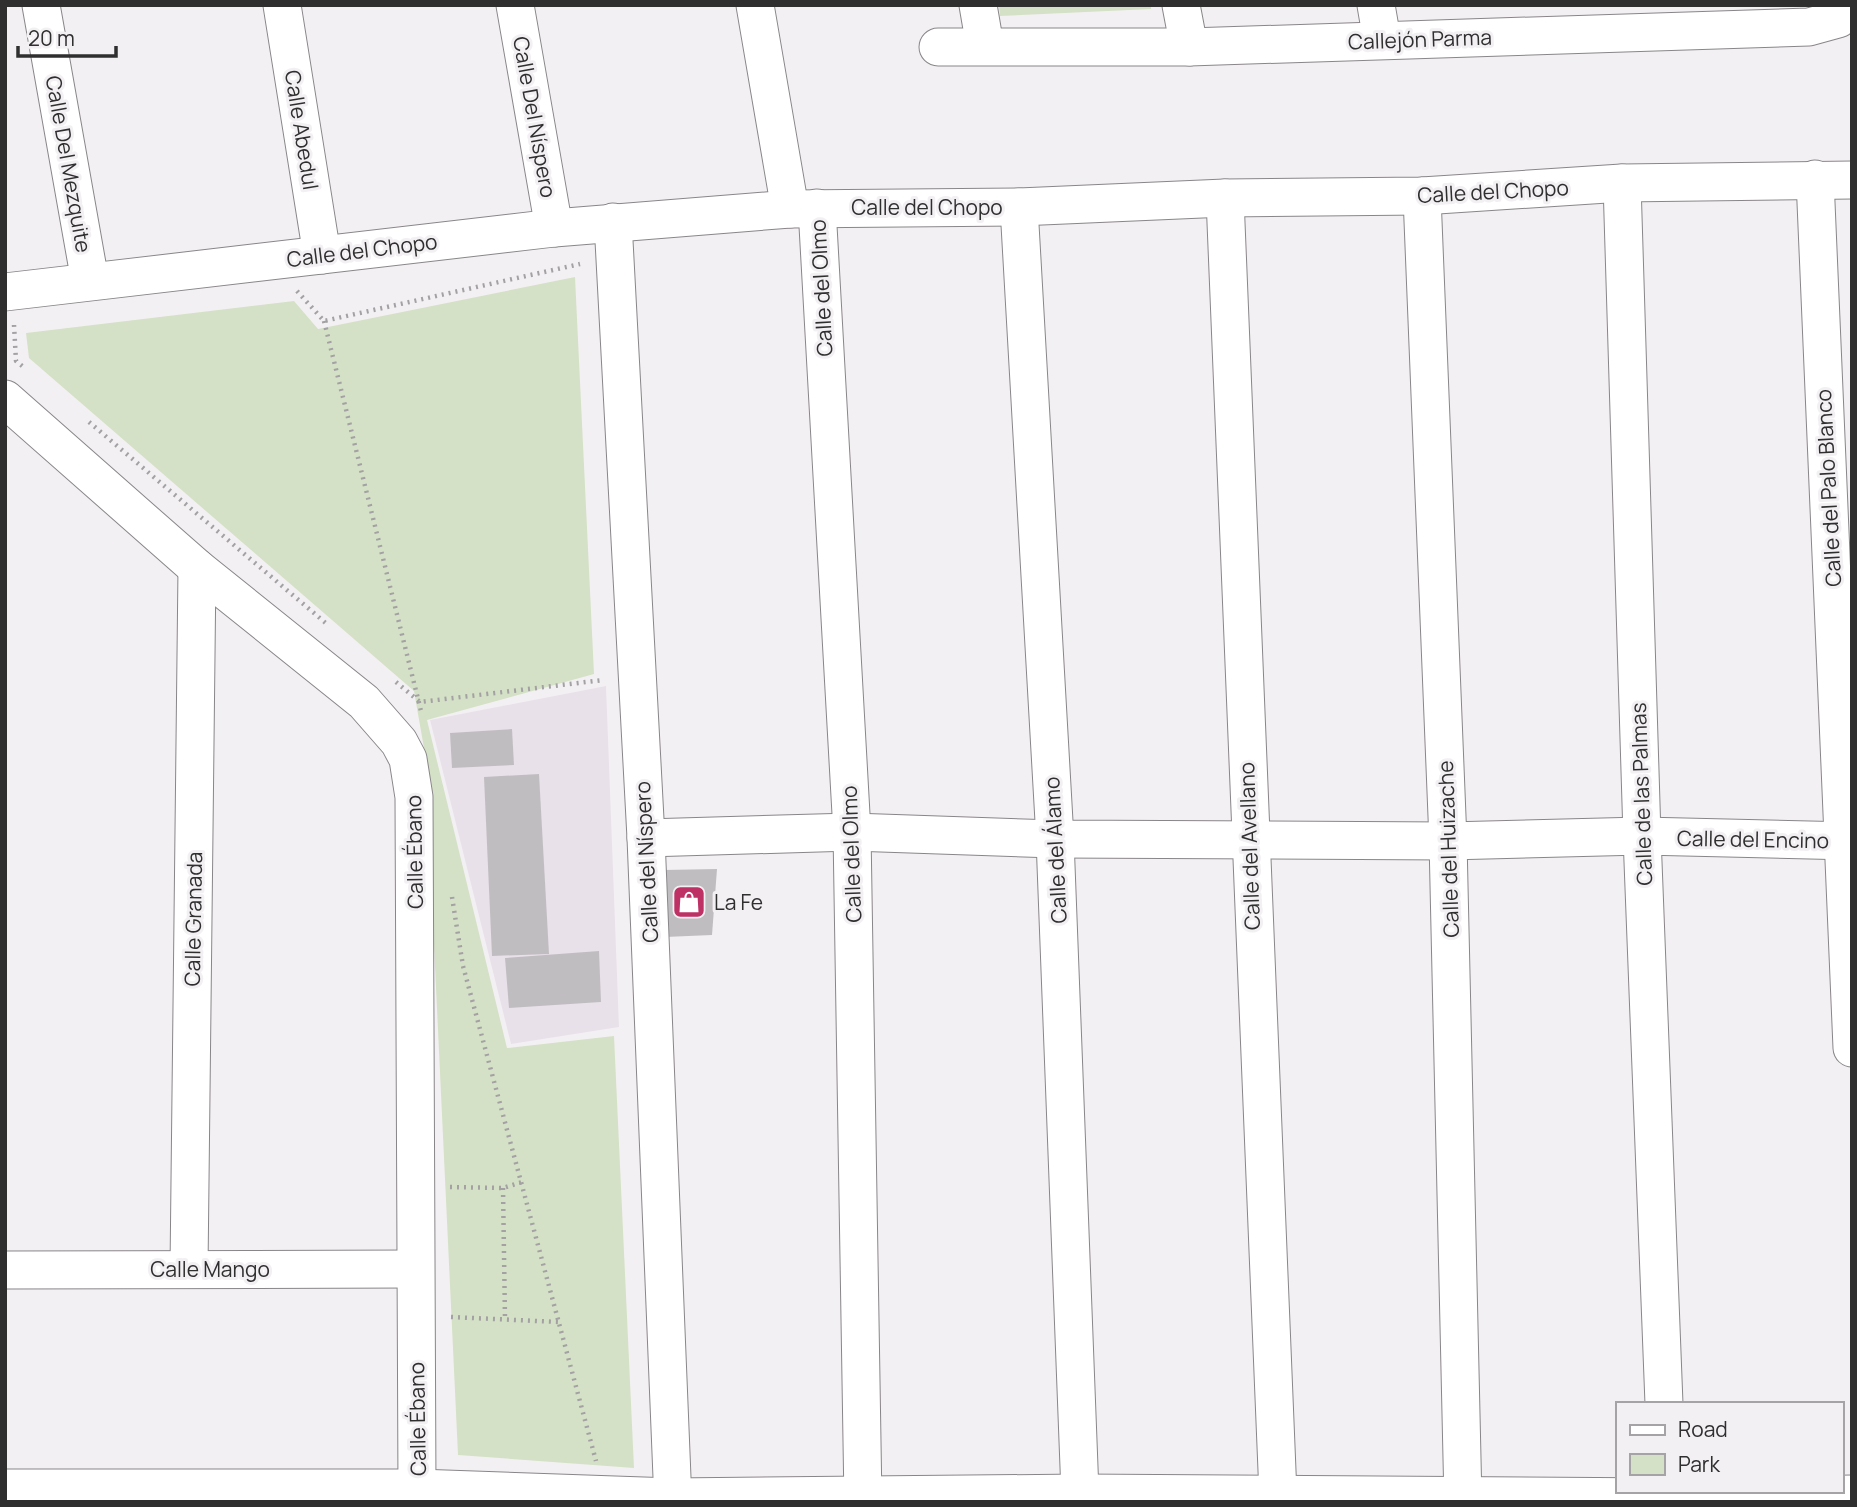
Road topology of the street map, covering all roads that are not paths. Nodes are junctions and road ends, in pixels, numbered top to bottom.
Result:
1 (41, 5) edge
2 (282, 5) edge
3 (515, 5) edge
4 (755, 5) edge
5 (978, 5) edge
6 (1181, 5) edge
7 (1376, 5) edge
8 (1846, 5) edge
9 (1577, 20) edge
10 (1382, 40) junction
11 (985, 46) junction
12 (939, 47) dead end
13 (1189, 47) junction
14 (1815, 179) junction
15 (1852, 180) edge
16 (1622, 183) junction
17 (1422, 196) junction
18 (1225, 198) junction
19 (1019, 207) junction
20 (803, 208) junction
21 (613, 222) junction
22 (554, 228) junction
23 (322, 255) junction
24 (90, 281) junction
25 (5, 292) edge
26 (5, 399) edge
27 (198, 568) junction
28 (852, 832) junction
29 (1642, 836) junction
30 (646, 838) junction
31 (1055, 839) junction
32 (1249, 839) junction
33 (1448, 841) junction
34 (1848, 841) edge
35 (1852, 1048) edge
36 (189, 1269) junction
37 (415, 1269) junction
38 (5, 1270) edge
39 (1664, 1402) edge
40 (5, 1488) edge
41 (417, 1488) junction
42 (1080, 1493) junction
43 (1667, 1494) edge
44 (1852, 1494) edge
45 (1278, 1495) junction
46 (672, 1499) edge
47 (863, 1499) edge
48 (1463, 1499) edge

1 - 24 street, Calle Del Mezquite
2 - 23 street, Calle Abedul
3 - 22 street, Calle Del Níspero
4 - 20 street, Calle del Olmo
5 - 11 street
6 - 13 street
7 - 10 street
8 - 9 street, Callejón Parma
9 - 10 street, Callejón Parma
10 - 13 street, Callejón Parma
11 - 12 street, Callejón Parma
11 - 13 street, Callejón Parma
14 - 15 street, Calle del Chopo
14 - 16 street, Calle del Chopo
14 - 34 street, Calle del Palo Blanco
16 - 17 street, Calle del Chopo
16 - 29 street, Calle de las Palmas
17 - 18 street, Calle del Chopo
17 - 33 street, Calle del Huizache
18 - 19 street, Calle del Chopo
18 - 32 street, Calle del Avellano
19 - 20 street, Calle del Chopo
19 - 31 street, Calle del Álamo
20 - 21 street, Calle del Chopo
20 - 28 street, Calle del Olmo
21 - 22 street, Calle del Chopo
21 - 30 street, Calle del Níspero
22 - 23 street, Calle del Chopo
23 - 24 street, Calle del Chopo
24 - 25 street, Calle del Chopo
26 - 27 street, Calle Ébano
27 - 36 street, Calle Granada
27 - 37 street, Calle Ébano
28 - 30 street, Calle del Encino
28 - 31 street, Calle del Encino
28 - 47 street, Calle del Olmo
29 - 33 street, Calle del Encino
29 - 34 street, Calle del Encino
29 - 39 street, Calle de las Palmas
30 - 46 street, Calle del Níspero
31 - 32 street, Calle del Encino
31 - 42 street, Calle del Álamo
32 - 33 street, Calle del Encino
32 - 45 street, Calle del Avellano
33 - 48 street, Calle del Huizache
34 - 35 street, Calle del Palo Blanco
36 - 37 street, Calle Mango
36 - 38 street, Calle Mango
37 - 41 street, Calle Ébano
40 - 41 street
41 - 46 street
42 - 45 street
42 - 47 street
43 - 44 street
43 - 48 street
45 - 48 street
46 - 47 street

